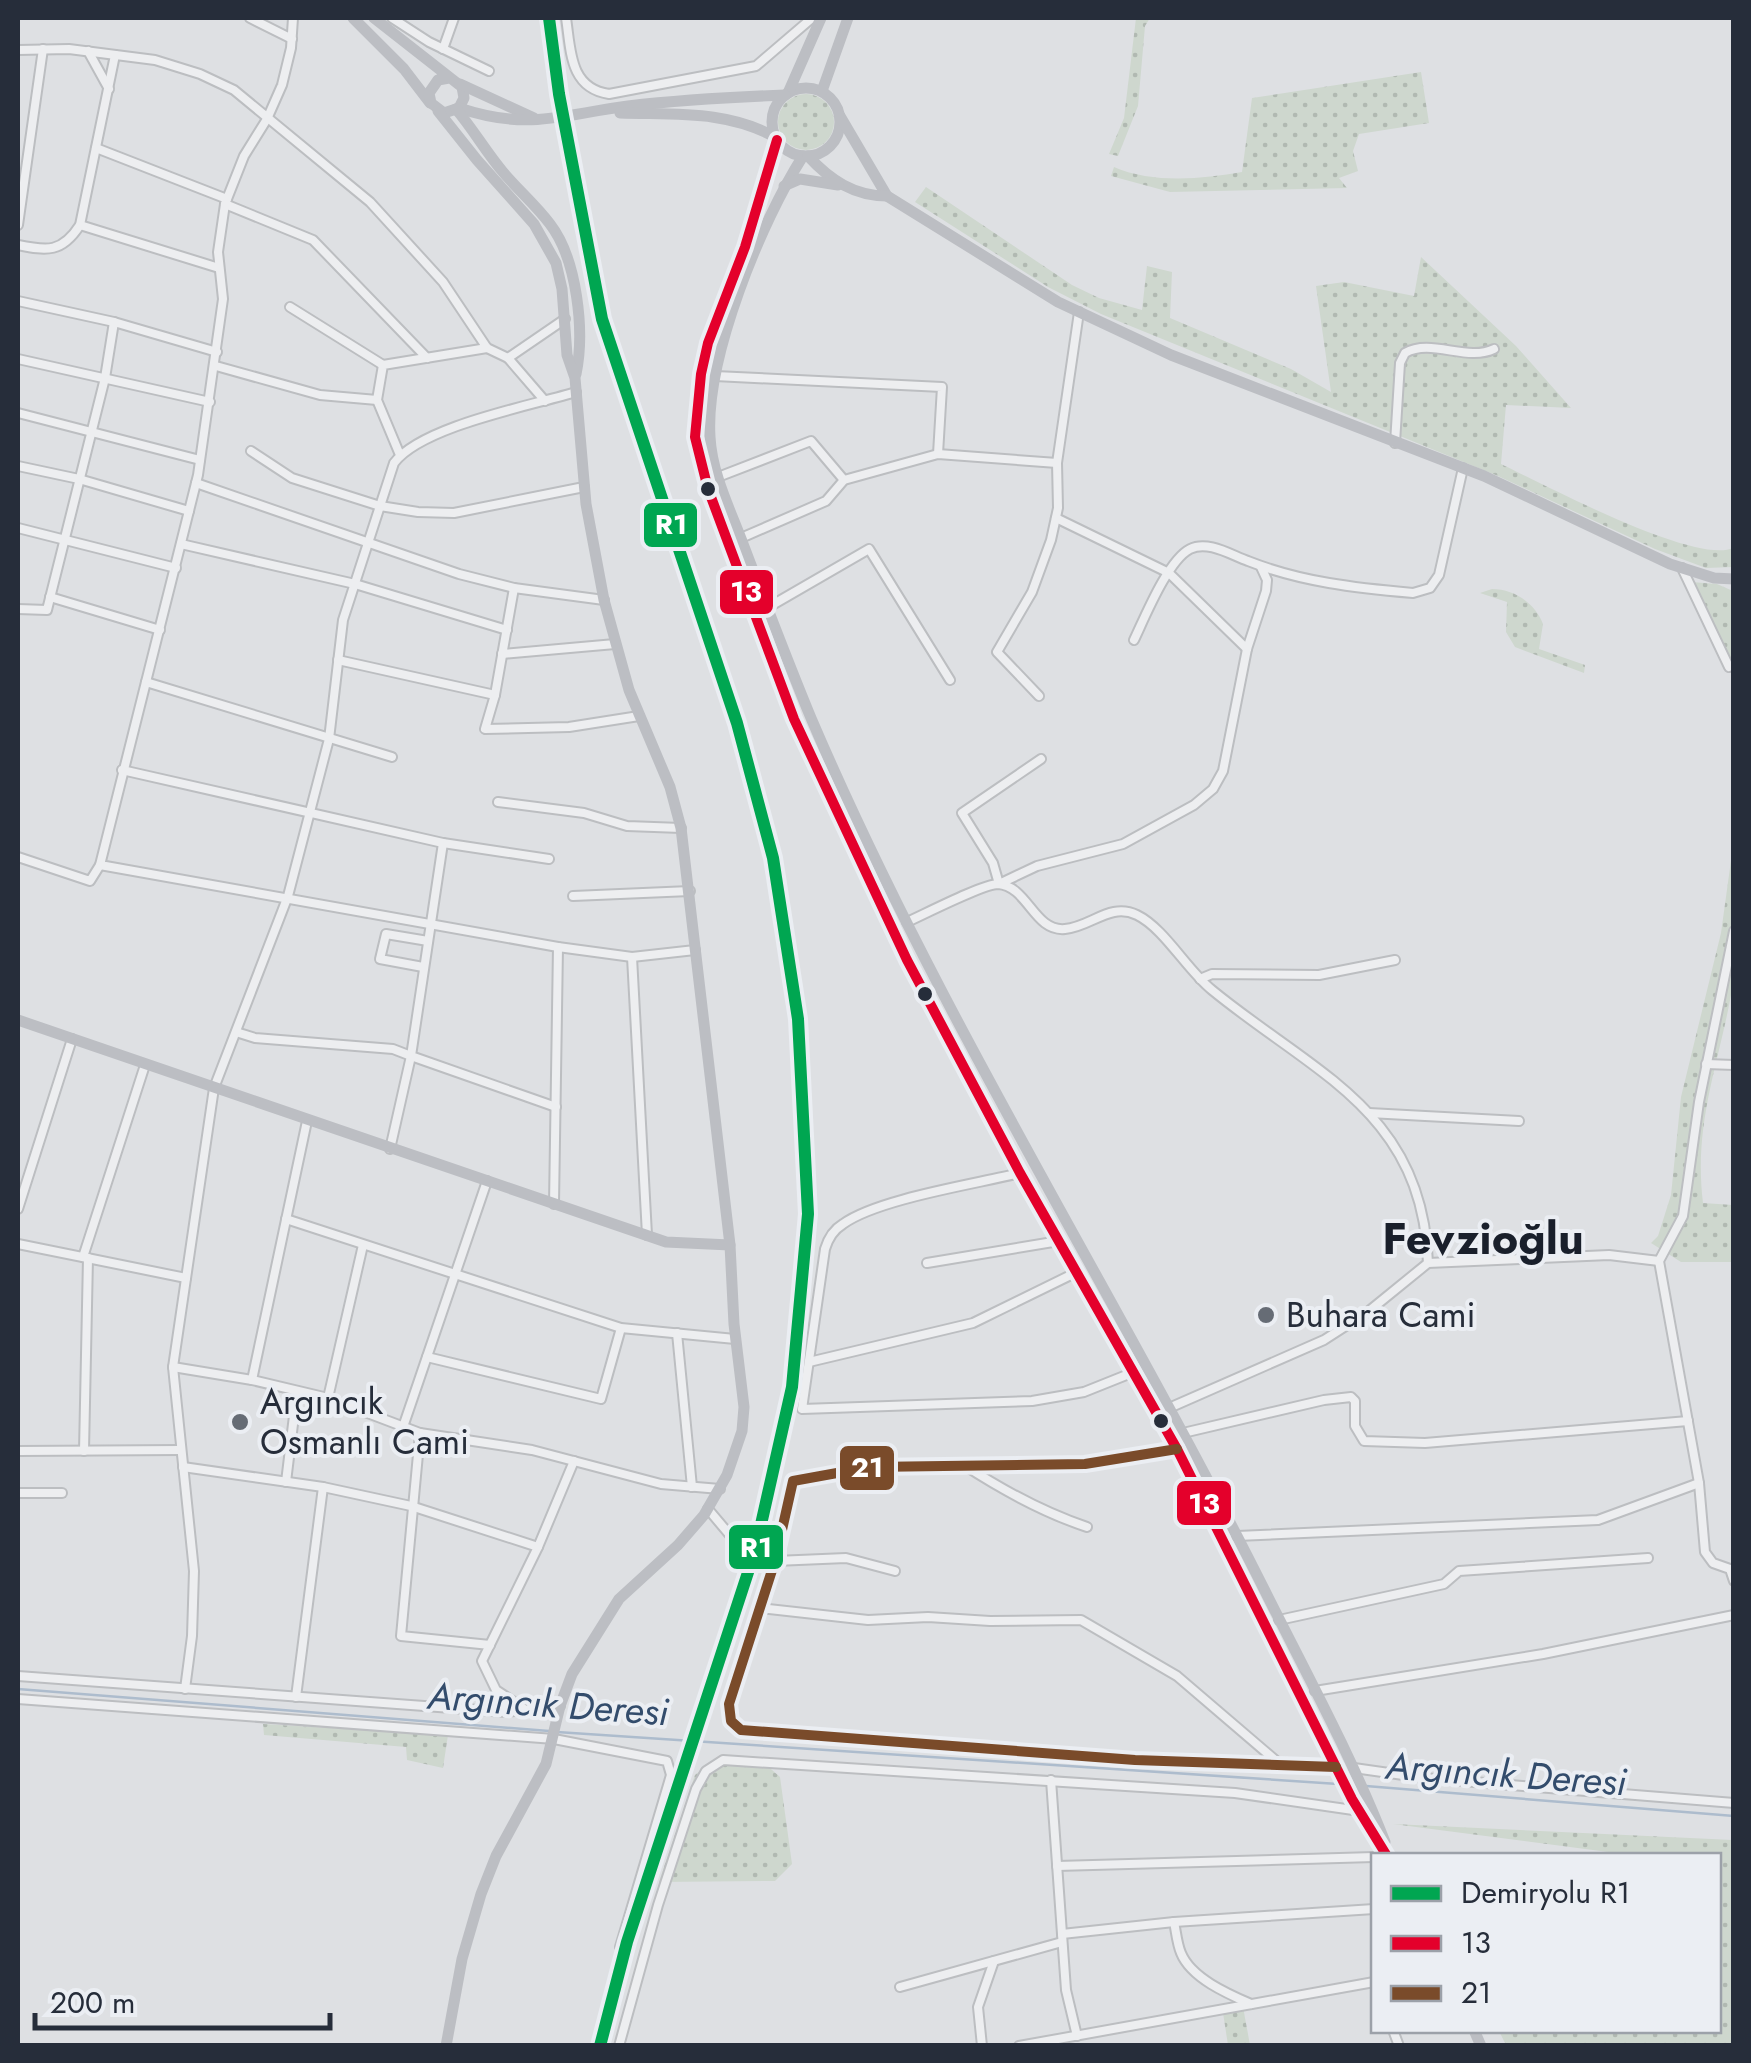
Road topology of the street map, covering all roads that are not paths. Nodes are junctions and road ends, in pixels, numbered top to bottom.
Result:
1 (250, 18) edge
2 (293, 18) edge
3 (353, 18) edge
4 (374, 18) edge
5 (392, 18) edge
6 (410, 18) edge
7 (454, 18) edge
8 (566, 18) edge
9 (812, 18) edge
10 (821, 18) edge
11 (848, 18) edge
12 (406, 29) junction
13 (292, 39) junction
14 (43, 49) junction
15 (443, 49) junction
16 (18, 50) edge
17 (88, 52) junction
18 (116, 55) junction
19 (489, 71) dead end
20 (454, 80) junction
21 (108, 89) junction
22 (822, 91) junction
23 (786, 94) junction
24 (435, 107) junction
25 (458, 109) junction
26 (591, 113) junction
27 (840, 116) junction
28 (267, 119) junction
29 (504, 120) junction
30 (543, 122) junction
31 (776, 139) junction
32 (484, 146) junction
33 (96, 148) junction
34 (805, 156) junction
35 (842, 185) junction
36 (784, 186) junction
37 (887, 196) junction
38 (226, 202) junction
39 (80, 224) junction
40 (18, 225) edge
41 (18, 245) edge
42 (219, 268) junction
43 (18, 301) edge
44 (290, 307) dead end
45 (1079, 312) junction
46 (565, 319) junction
47 (114, 322) junction
48 (487, 348) junction
49 (1494, 349) dead end
50 (217, 352) junction
51 (428, 358) junction
52 (508, 358) junction
53 (18, 359) edge
54 (383, 365) junction
55 (216, 366) junction
56 (715, 376) junction
57 (105, 378) junction
58 (575, 378) junction
59 (576, 392) junction
60 (377, 400) junction
61 (210, 402) junction
62 (545, 402) junction
63 (18, 414) edge
64 (92, 432) junction
65 (1395, 442) junction
66 (250, 451) dead end
67 (938, 454) junction
68 (400, 455) junction
69 (200, 460) junction
70 (1057, 463) junction
71 (18, 466) edge
72 (1463, 468) junction
73 (718, 478) junction
74 (80, 479) junction
75 (844, 480) junction
76 (196, 483) junction
77 (584, 486) junction
78 (380, 506) junction
79 (189, 511) junction
80 (1056, 518) junction
81 (18, 528) edge
82 (741, 538) junction
83 (64, 539) junction
84 (369, 541) junction
85 (181, 544) junction
86 (1261, 567) junction
87 (176, 568) junction
88 (1682, 568) junction
89 (1169, 574) junction
90 (1734, 579) edge
91 (355, 584) junction
92 (514, 588) junction
93 (50, 597) junction
94 (604, 600) junction
95 (767, 608) junction
96 (18, 609) edge
97 (160, 630) junction
98 (506, 630) junction
99 (1134, 640) dead end
100 (615, 644) junction
101 (1247, 649) junction
102 (502, 654) junction
103 (338, 660) junction
104 (1729, 667) dead end
105 (950, 680) dead end
106 (146, 682) junction
107 (494, 695) junction
108 (1039, 696) dead end
109 (639, 716) junction
110 (329, 739) junction
111 (392, 758) dead end
112 (1041, 759) dead end
113 (122, 770) junction
114 (498, 802) dead end
115 (309, 814) junction
116 (681, 828) junction
117 (443, 844) junction
118 (18, 857) edge
119 (549, 859) dead end
120 (100, 866) junction
121 (998, 884) junction
122 (690, 891) junction
123 (573, 896) dead end
124 (288, 898) junction
125 (432, 922) junction
126 (907, 922) junction
127 (1734, 930) edge
128 (428, 942) junction
129 (558, 947) junction
130 (694, 950) junction
131 (632, 957) junction
132 (1395, 960) dead end
133 (423, 967) junction
134 (1200, 979) junction
135 (18, 1020) edge
136 (236, 1032) junction
137 (72, 1040) junction
138 (411, 1056) junction
139 (145, 1064) junction
140 (1706, 1064) junction
141 (1734, 1066) edge
142 (214, 1088) junction
143 (556, 1107) junction
144 (1370, 1112) junction
145 (1519, 1121) dead end
146 (307, 1122) junction
147 (390, 1149) junction
148 (1020, 1174) junction
149 (487, 1181) junction
150 (554, 1204) junction
151 (18, 1209) edge
152 (286, 1219) junction
153 (647, 1236) junction
154 (1058, 1240) junction
155 (18, 1244) edge
156 (362, 1244) junction
157 (730, 1245) junction
158 (86, 1258) junction
159 (1659, 1261) junction
160 (928, 1263) dead end
161 (1428, 1263) junction
162 (1077, 1272) junction
163 (455, 1275) junction
164 (186, 1278) junction
165 (621, 1328) junction
166 (678, 1334) junction
167 (735, 1339) junction
168 (427, 1357) junction
169 (809, 1362) junction
170 (173, 1367) junction
171 (1134, 1372) junction
172 (252, 1380) junction
173 (297, 1390) junction
174 (328, 1398) junction
175 (1170, 1408) junction
176 (1688, 1420) junction
177 (403, 1427) junction
178 (420, 1433) junction
179 (1184, 1434) junction
180 (1177, 1449) junction
181 (181, 1450) junction
182 (18, 1451) edge
183 (84, 1451) junction
184 (574, 1461) junction
185 (964, 1465) junction
186 (183, 1467) junction
187 (286, 1482) junction
188 (1699, 1483) junction
189 (692, 1487) junction
190 (323, 1488) junction
191 (720, 1489) junction
192 (62, 1493) dead end
193 (18, 1494) edge
194 (411, 1506) junction
195 (708, 1509) junction
196 (1088, 1527) dead end
197 (1237, 1536) junction
198 (538, 1547) junction
199 (745, 1553) tunnel mouth
200 (1648, 1558) dead end
201 (775, 1561) junction
202 (895, 1571) dead end
203 (1734, 1581) edge
204 (760, 1608) junction
205 (1734, 1615) edge
206 (1280, 1620) junction
207 (490, 1646) junction
208 (18, 1676) edge
209 (185, 1688) junction
210 (1315, 1691) junction
211 (296, 1697) junction
212 (18, 1700) edge
213 (527, 1710) junction
214 (559, 1711) junction
215 (554, 1737) junction
216 (1281, 1765) junction
217 (1336, 1767) junction
218 (1354, 1768) junction
219 (1051, 1780) junction
220 (1734, 1802) edge
221 (1360, 1811) junction
222 (1386, 1853) edge
223 (1387, 1853) edge
224 (1371, 1857) edge
225 (1057, 1866) junction
226 (1371, 1909) edge
227 (1174, 1922) junction
228 (1062, 1938) junction
229 (620, 1948) dead end
230 (994, 1961) junction
231 (1371, 1983) edge
232 (900, 1987) dead end
233 (1251, 2004) junction
234 (1078, 2036) junction
235 (446, 2046) edge
236 (619, 2046) edge
237 (982, 2046) edge
238 (1020, 2046) edge

1 - 13 street
2 - 13 street
3 - 24 street
4 - 20 street
5 - 12 street
6 - 12 street
7 - 15 street
8 - 9 street
10 - 23 street
11 - 22 street
12 - 15 street
13 - 28 street
14 - 16 street
14 - 17 street
14 - 40 street
15 - 19 street
17 - 18 street
17 - 21 street
18 - 21 street
18 - 28 street
20 - 24 street
20 - 25 street
20 - 30 street
21 - 33 street
22 - 23 street
22 - 27 street
23 - 26 street
23 - 31 street
24 - 25 street
24 - 46 street
25 - 29 street
25 - 32 street
26 - 30 street
26 - 31 street
27 - 34 street
27 - 37 street
28 - 38 street
28 - 48 street
29 - 30 street
29 - 32 street
31 - 34 street
31 - 148 street
32 - 58 street
33 - 38 street
33 - 39 street
34 - 35 street
34 - 36 street
35 - 36 street
35 - 37 street
36 - 56 street
37 - 45 street
38 - 42 street
38 - 51 street
39 - 41 street
39 - 42 street
42 - 50 street
43 - 47 street
44 - 54 street
45 - 65 street
45 - 70 street
46 - 52 street
46 - 58 street
47 - 50 street
47 - 57 street
48 - 51 street
48 - 52 street
49 - 65 street
50 - 55 street
51 - 54 street
52 - 62 street
53 - 57 street
54 - 60 street
55 - 60 street
55 - 61 street
56 - 67 street
56 - 73 street
57 - 61 street
57 - 64 street
58 - 59 street
59 - 62 street
59 - 77 street
60 - 68 street
61 - 69 street
62 - 68 street
63 - 64 street
64 - 69 street
64 - 74 street
65 - 72 street
66 - 78 street
67 - 70 street
67 - 75 street
68 - 78 street
69 - 76 street
70 - 80 street
71 - 74 street
72 - 86 street
72 - 88 street
73 - 75 street
73 - 82 street
74 - 79 street
74 - 83 street
75 - 82 street
76 - 79 street
76 - 84 street
77 - 78 street
77 - 94 street
78 - 84 street
79 - 85 street
80 - 89 street
80 - 108 street
81 - 83 street
82 - 95 street
83 - 87 street
83 - 93 street
84 - 91 street
84 - 92 street
85 - 87 street
85 - 91 street
86 - 89 street
86 - 101 street
87 - 97 street
88 - 90 street
88 - 104 street
89 - 99 street
89 - 101 street
91 - 98 street
91 - 103 street
92 - 94 street
92 - 98 street
93 - 96 street
93 - 97 street
94 - 100 street
95 - 105 street
95 - 126 street
97 - 106 street
98 - 102 street
100 - 102 street
100 - 109 street
101 - 121 street
102 - 107 street
103 - 107 street
103 - 110 street
106 - 110 street
106 - 113 street
107 - 109 street
109 - 116 street
110 - 111 street
110 - 115 street
112 - 121 street
113 - 115 street
113 - 120 street
114 - 116 street
115 - 117 street
115 - 124 street
116 - 122 street
117 - 119 street
117 - 125 street
118 - 120 street
120 - 124 street
121 - 126 street
121 - 134 street
122 - 123 street
122 - 130 street
124 - 125 street
124 - 136 street
125 - 128 street
125 - 129 street
126 - 175 street
127 - 140 street
128 - 133 street
128 - 133 street
129 - 131 street
129 - 143 street
130 - 131 street
130 - 157 street
131 - 153 street
132 - 134 street
133 - 138 street
134 - 144 street
135 - 137 street
136 - 138 street
136 - 142 street
137 - 139 street
137 - 151 street
138 - 143 street
138 - 147 street
139 - 142 street
139 - 158 street
140 - 141 street
140 - 159 street
142 - 146 street
142 - 164 street
143 - 150 street
144 - 145 street
144 - 161 street
146 - 147 street
146 - 152 street
147 - 149 street
148 - 154 street
148 - 169 street
149 - 150 street
149 - 163 street
150 - 153 street
152 - 156 street
152 - 172 street
153 - 157 street
154 - 160 street
154 - 162 street
155 - 158 street
156 - 163 street
156 - 174 street
157 - 167 street
158 - 164 street
158 - 183 street
159 - 161 street
159 - 176 street
161 - 175 street
162 - 169 street
162 - 171 street
163 - 165 street
163 - 168 street
164 - 170 street
165 - 166 street
165 - 168 street
166 - 167 street
166 - 189 street
167 - 191 street
168 - 177 street
169 - 171 street
170 - 172 street
170 - 181 street
171 - 180 street
172 - 173 street
173 - 174 street
173 - 187 street
174 - 177 street
175 - 179 street
176 - 179 street
176 - 188 street
177 - 178 street
178 - 184 street
178 - 194 street
179 - 197 street
180 - 185 street
180 - 217 street
181 - 183 street
181 - 186 street
182 - 183 street
184 - 189 street
184 - 198 street
185 - 196 street
185 - 201 street
186 - 187 street
186 - 209 street
187 - 190 street
188 - 197 street
188 - 203 street
189 - 191 street
190 - 194 street
190 - 211 street
191 - 195 street
192 - 193 street
194 - 198 street
194 - 207 street
195 - 199 street
195 - 214 street
197 - 206 street
198 - 207 street
200 - 206 street
201 - 202 street
201 - 204 street
204 - 216 street
204 - 216 street
205 - 210 street
206 - 210 street
207 - 213 street
208 - 209 street
209 - 211 street
210 - 218 street
211 - 213 street
212 - 215 street
213 - 214 street
214 - 215 street
215 - 229 street
215 - 235 street
216 - 217 street
217 - 221 street
218 - 220 street
218 - 223 street
219 - 221 street
219 - 225 street
219 - 236 street
221 - 222 street
224 - 225 street
225 - 228 street
226 - 227 street
227 - 228 street
227 - 233 street
228 - 230 street
228 - 234 street
230 - 232 street
230 - 237 street
231 - 233 street
233 - 234 street
234 - 238 street

